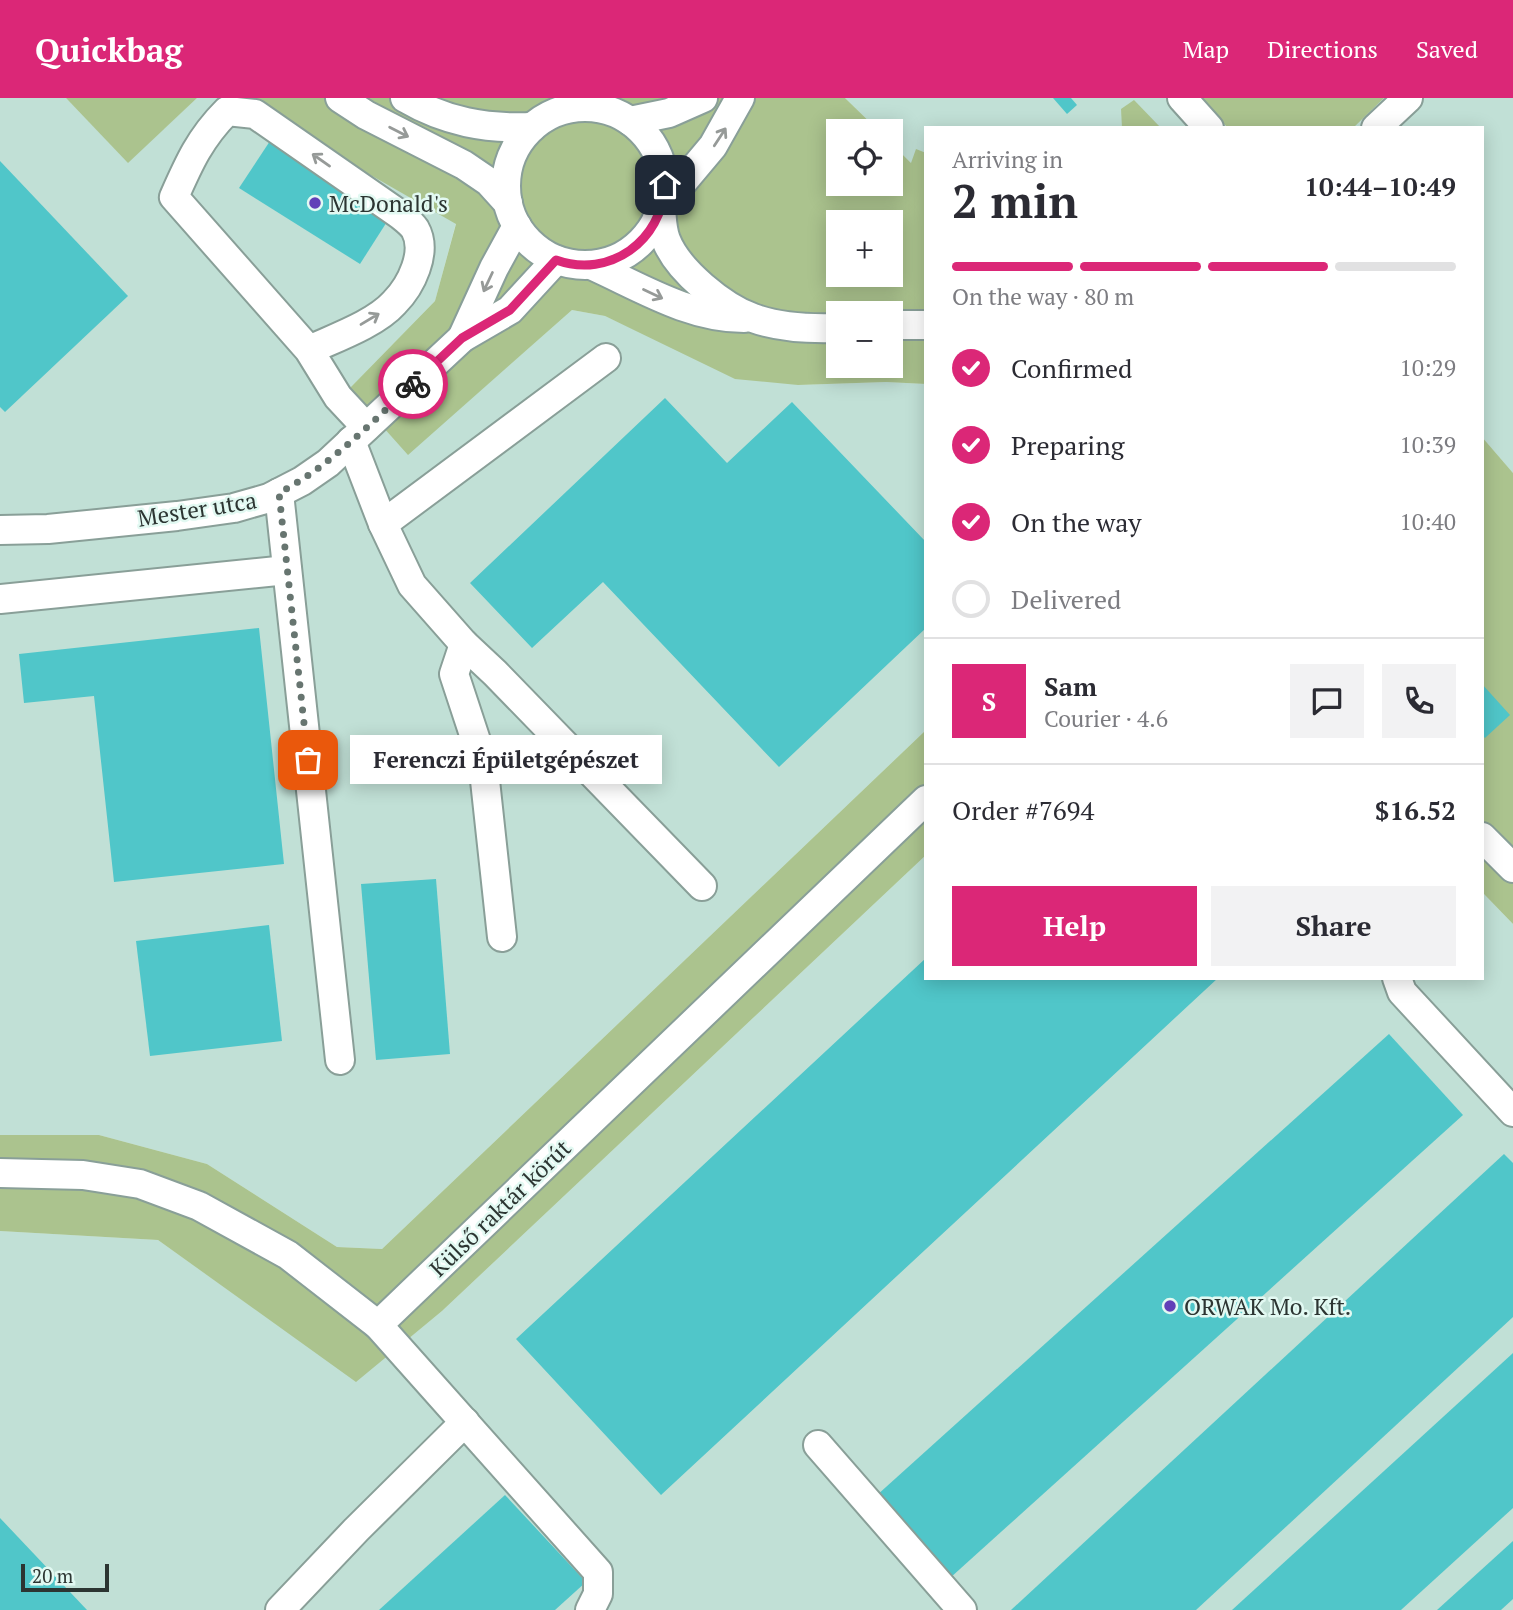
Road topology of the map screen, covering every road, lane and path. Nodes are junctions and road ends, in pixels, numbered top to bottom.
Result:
1 (340, 98) edge
2 (405, 98) edge
3 (703, 98) edge
4 (740, 98) edge
5 (1182, 98) edge
6 (1408, 98) edge
7 (623, 110) edge
8 (546, 114) edge
9 (1207, 126) edge
10 (1378, 126) edge
11 (661, 208) junction
12 (512, 215) junction
13 (556, 260) junction
14 (591, 265) junction
15 (750, 318) junction
16 (903, 325) edge
17 (924, 325) edge
18 (826, 328) edge
19 (462, 338) junction
20 (309, 350) junction
21 (606, 358) dead end
22 (359, 434) junction
23 (279, 493) junction
24 (383, 524) junction
25 (0, 530) edge
26 (287, 570) junction
27 (0, 599) edge
28 (464, 644) junction
29 (924, 802) edge
30 (1484, 839) edge
31 (1513, 868) edge
32 (702, 886) dead end
33 (502, 937) dead end
34 (1398, 980) edge
35 (340, 1060) dead end
36 (1513, 1112) edge
37 (0, 1173) edge
38 (378, 1325) junction
39 (465, 1422) junction
40 (818, 1445) dead end
41 (280, 1610) edge
42 (590, 1610) edge
43 (962, 1610) edge

1 -> 12 street
2 - 8 street
3 - 7 street
11 -> 4 street
5 - 9 street
6 - 10 street
7 - 8 street
7 - 11 street
8 - 12 street
11 - 14 street
11 - 15 street
12 - 13 street
12 -> 19 street
13 - 14 street
13 - 19 street
14 -> 15 street
15 - 18 street
16 - 17 street
19 - 22 street, Mester utca
20 -> 20 street
20 - 22 street
21 - 24 street
22 - 23 street, Mester utca
22 - 24 street
23 - 25 street, Mester utca
23 - 26 street
24 - 28 street
26 - 27 street
26 - 35 street
28 - 32 street
28 - 33 street
29 - 38 street, Külső raktár körút
30 - 31 street
34 - 36 street
37 - 38 street
38 - 39 street
39 - 41 street
39 - 42 street
40 - 43 street

